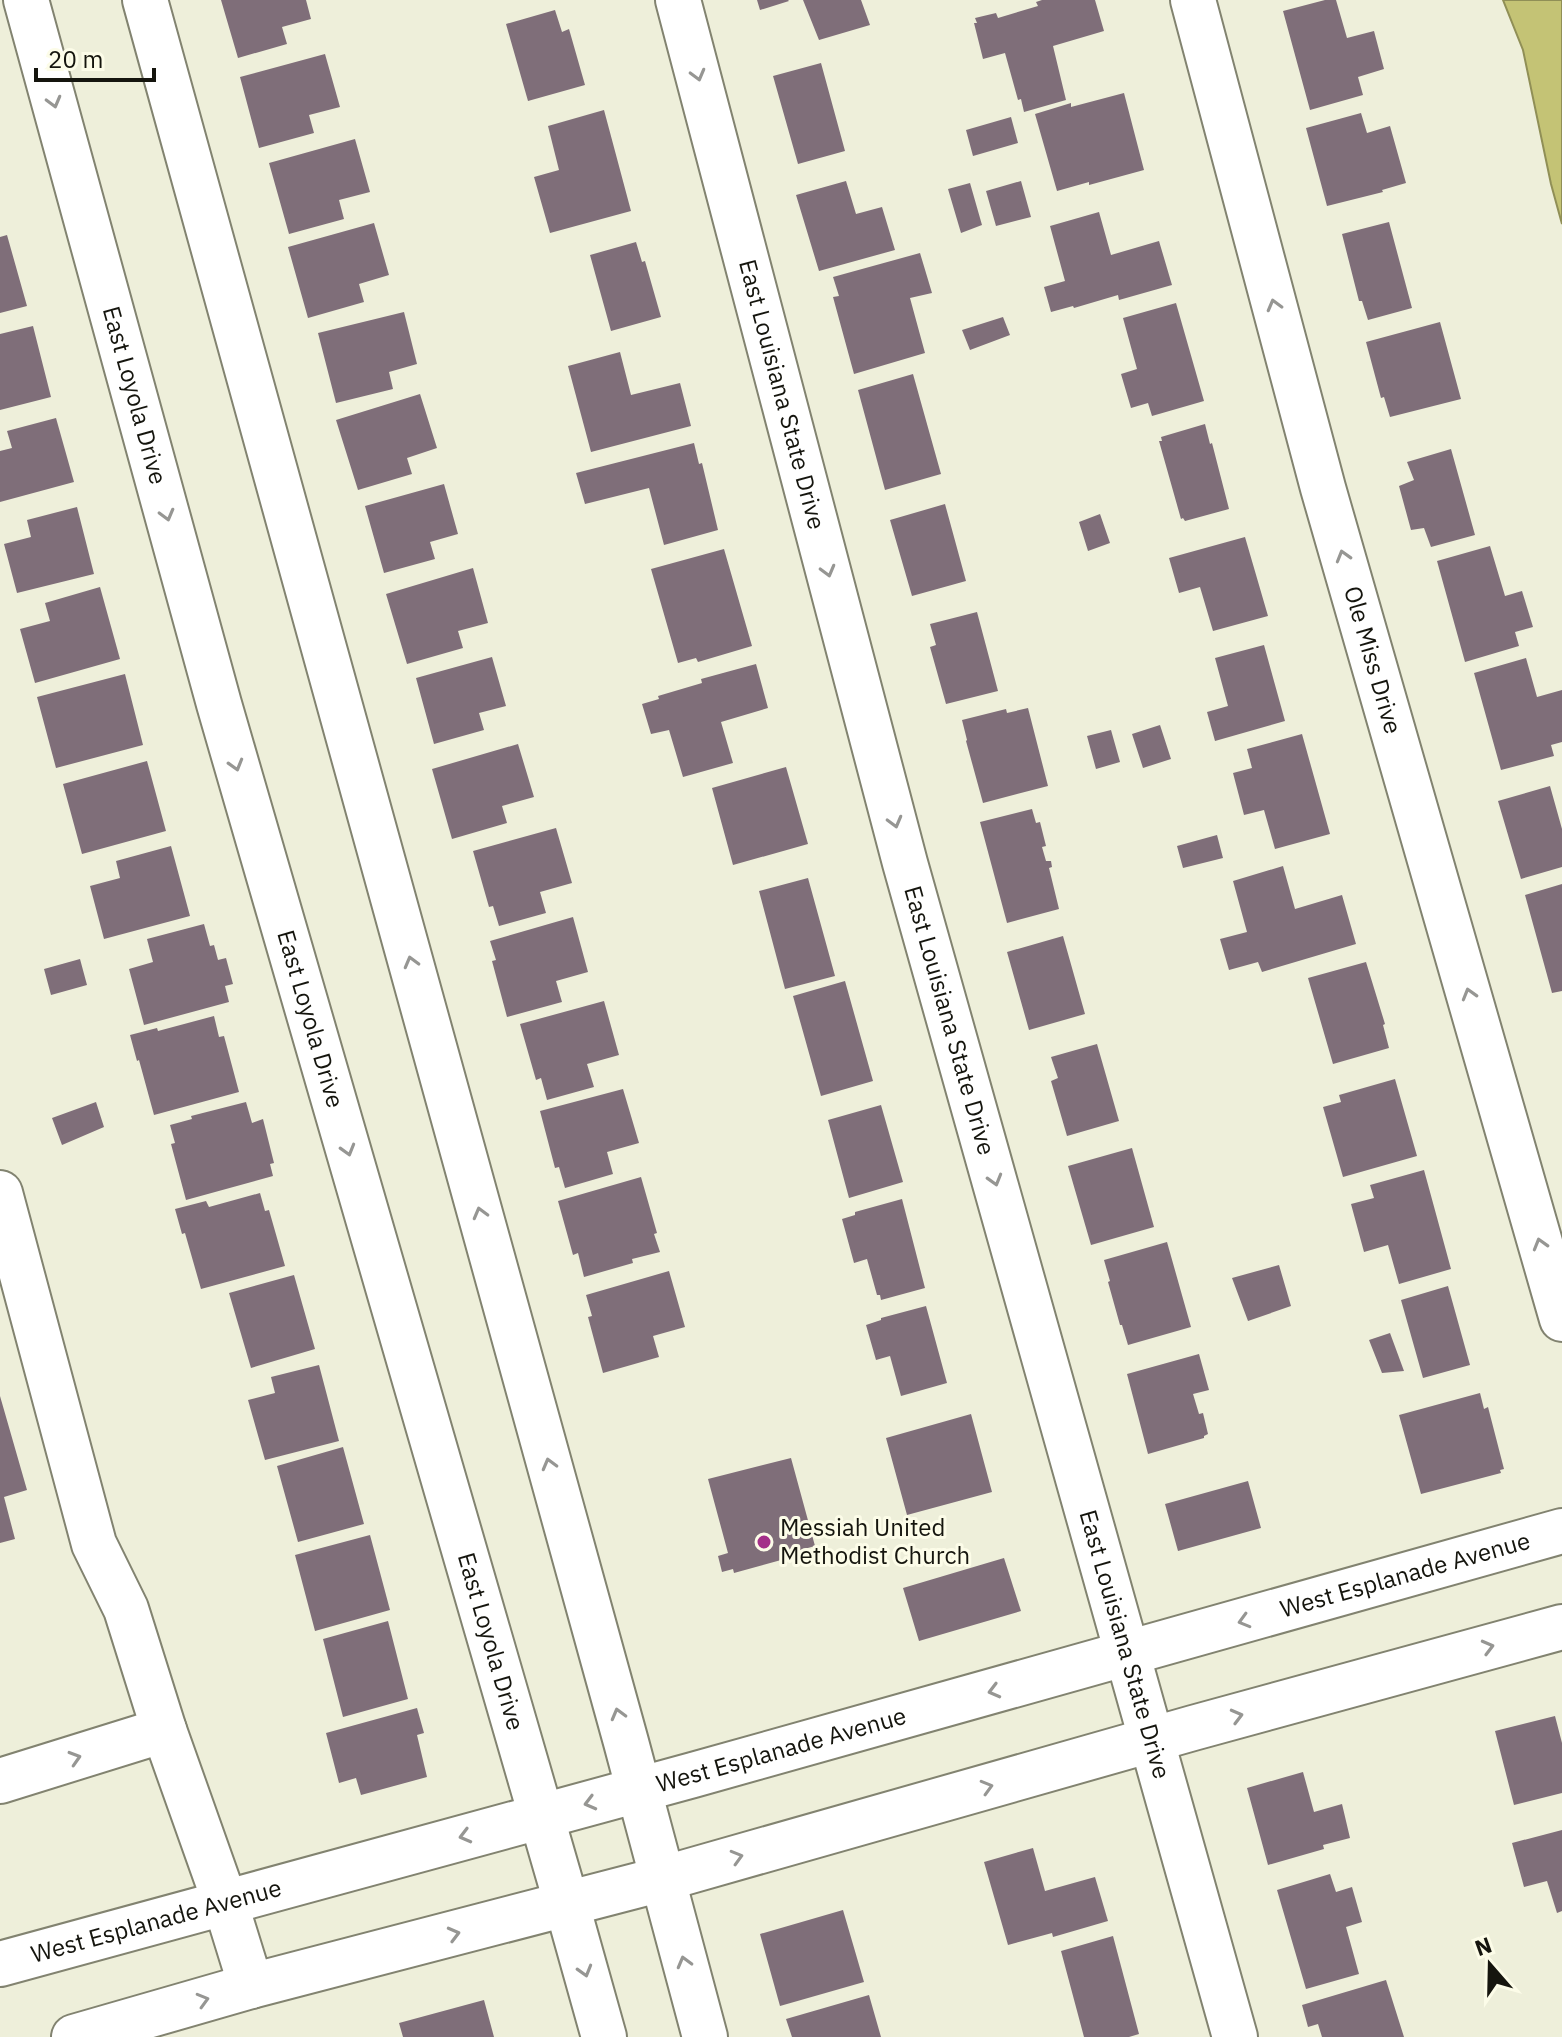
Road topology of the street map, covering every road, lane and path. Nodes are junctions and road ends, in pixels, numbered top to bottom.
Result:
1 (26, 0) edge
2 (145, 0) edge
3 (678, 0) edge
4 (1193, 0) edge
5 (0, 1193) edge
6 (1562, 1319) edge
7 (1562, 1531) edge
8 (1562, 1627) edge
9 (1128, 1654) junction
10 (164, 1730) junction
11 (1151, 1740) junction
12 (0, 1781) edge
13 (639, 1790) junction
14 (540, 1816) junction
15 (662, 1879) junction
16 (225, 1902) junction
17 (567, 1905) junction
18 (0, 1964) edge
19 (251, 1986) junction
20 (166, 2024) edge
21 (74, 2037) edge
22 (604, 2037) edge
23 (705, 2037) edge
24 (1235, 2037) edge

1 -> 14 street, East Loyola Drive
13 -> 2 street
3 -> 9 street, East Louisiana State Drive
6 -> 4 street, Ole Miss Drive
5 - 10 street
7 -> 9 street, West Esplanade Avenue
11 -> 8 street
9 - 11 street, East Louisiana State Drive
9 -> 13 street, West Esplanade Avenue
12 -> 10 street
10 - 16 street
15 -> 11 street
11 - 24 street, East Louisiana State Drive
13 -> 14 street, West Esplanade Avenue
13 - 15 street
14 -> 16 street, West Esplanade Avenue
14 - 17 street, East Loyola Drive
15 - 17 street
23 -> 15 street
16 - 18 street, West Esplanade Avenue
16 - 19 street
19 -> 17 street
17 -> 22 street, East Loyola Drive
20 -> 19 street
20 - 21 street

